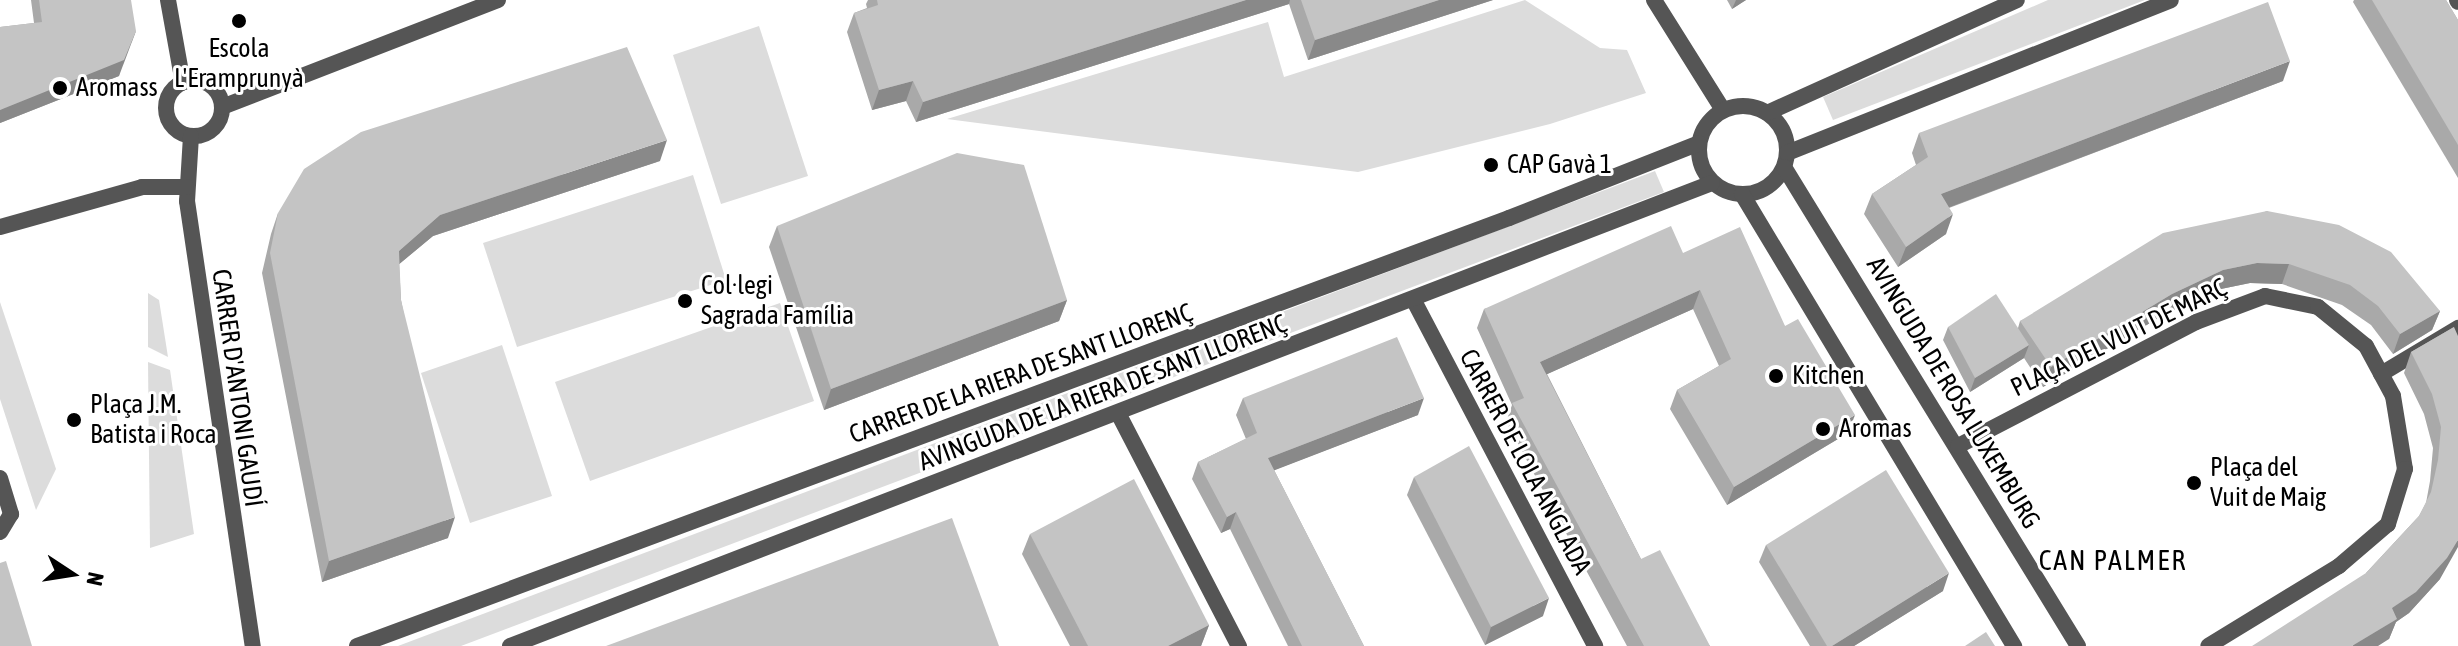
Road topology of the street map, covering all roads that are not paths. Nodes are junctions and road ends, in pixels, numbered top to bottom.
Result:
1 (168, 0) edge
2 (1654, 0) edge
3 (2017, 0) edge
4 (2171, 0) edge
5 (491, 1) edge
6 (183, 83) junction
7 (222, 107) junction
8 (1723, 110) junction
9 (1767, 113) junction
10 (191, 136) junction
11 (1699, 143) junction
12 (1786, 160) junction
13 (1712, 183) junction
14 (186, 187) junction
15 (1742, 194) junction
16 (0, 227) edge
17 (1413, 299) junction
18 (2458, 328) edge
19 (2381, 374) junction
20 (1118, 413) junction
21 (1958, 446) junction
22 (0, 478) edge
23 (0, 532) edge
24 (253, 646) edge
25 (357, 646) edge
26 (510, 646) edge
27 (1239, 646) edge
28 (1595, 646) edge
29 (2014, 646) edge
30 (2078, 646) edge
31 (2208, 646) edge

1 - 6 street
2 - 8 street
3 - 9 street
4 - 12 street
5 - 7 street
6 - 7 street
6 - 10 street
7 - 10 street
8 - 9 street
8 - 11 street
9 - 12 street
10 - 14 street, CARRER D'ANTONI GAUDÍ
11 - 13 street
11 - 25 street, CARRER DE LA RIERA DE SANT LLORENÇ
12 - 15 street
12 - 21 street, AVINGUDA DE ROSA LUXEMBURG
13 - 15 street
13 - 17 street, AVINGUDA DE LA RIERA DE SANT LLORENÇ
14 - 16 street
14 - 24 street, CARRER D'ANTONI GAUDÍ
15 - 29 street
17 - 20 street, AVINGUDA DE LA RIERA DE SANT LLORENÇ
17 - 28 street, CARRER DE LOLA ANGLADA
18 - 19 street
19 - 21 street, PLAÇA DEL VUIT DE MARÇ
19 - 31 street, PLAÇA DEL VUIT DE MARÇ
20 - 26 street, AVINGUDA DE LA RIERA DE SANT LLORENÇ
20 - 27 street
21 - 30 street, AVINGUDA DE ROSA LUXEMBURG
22 - 23 street

